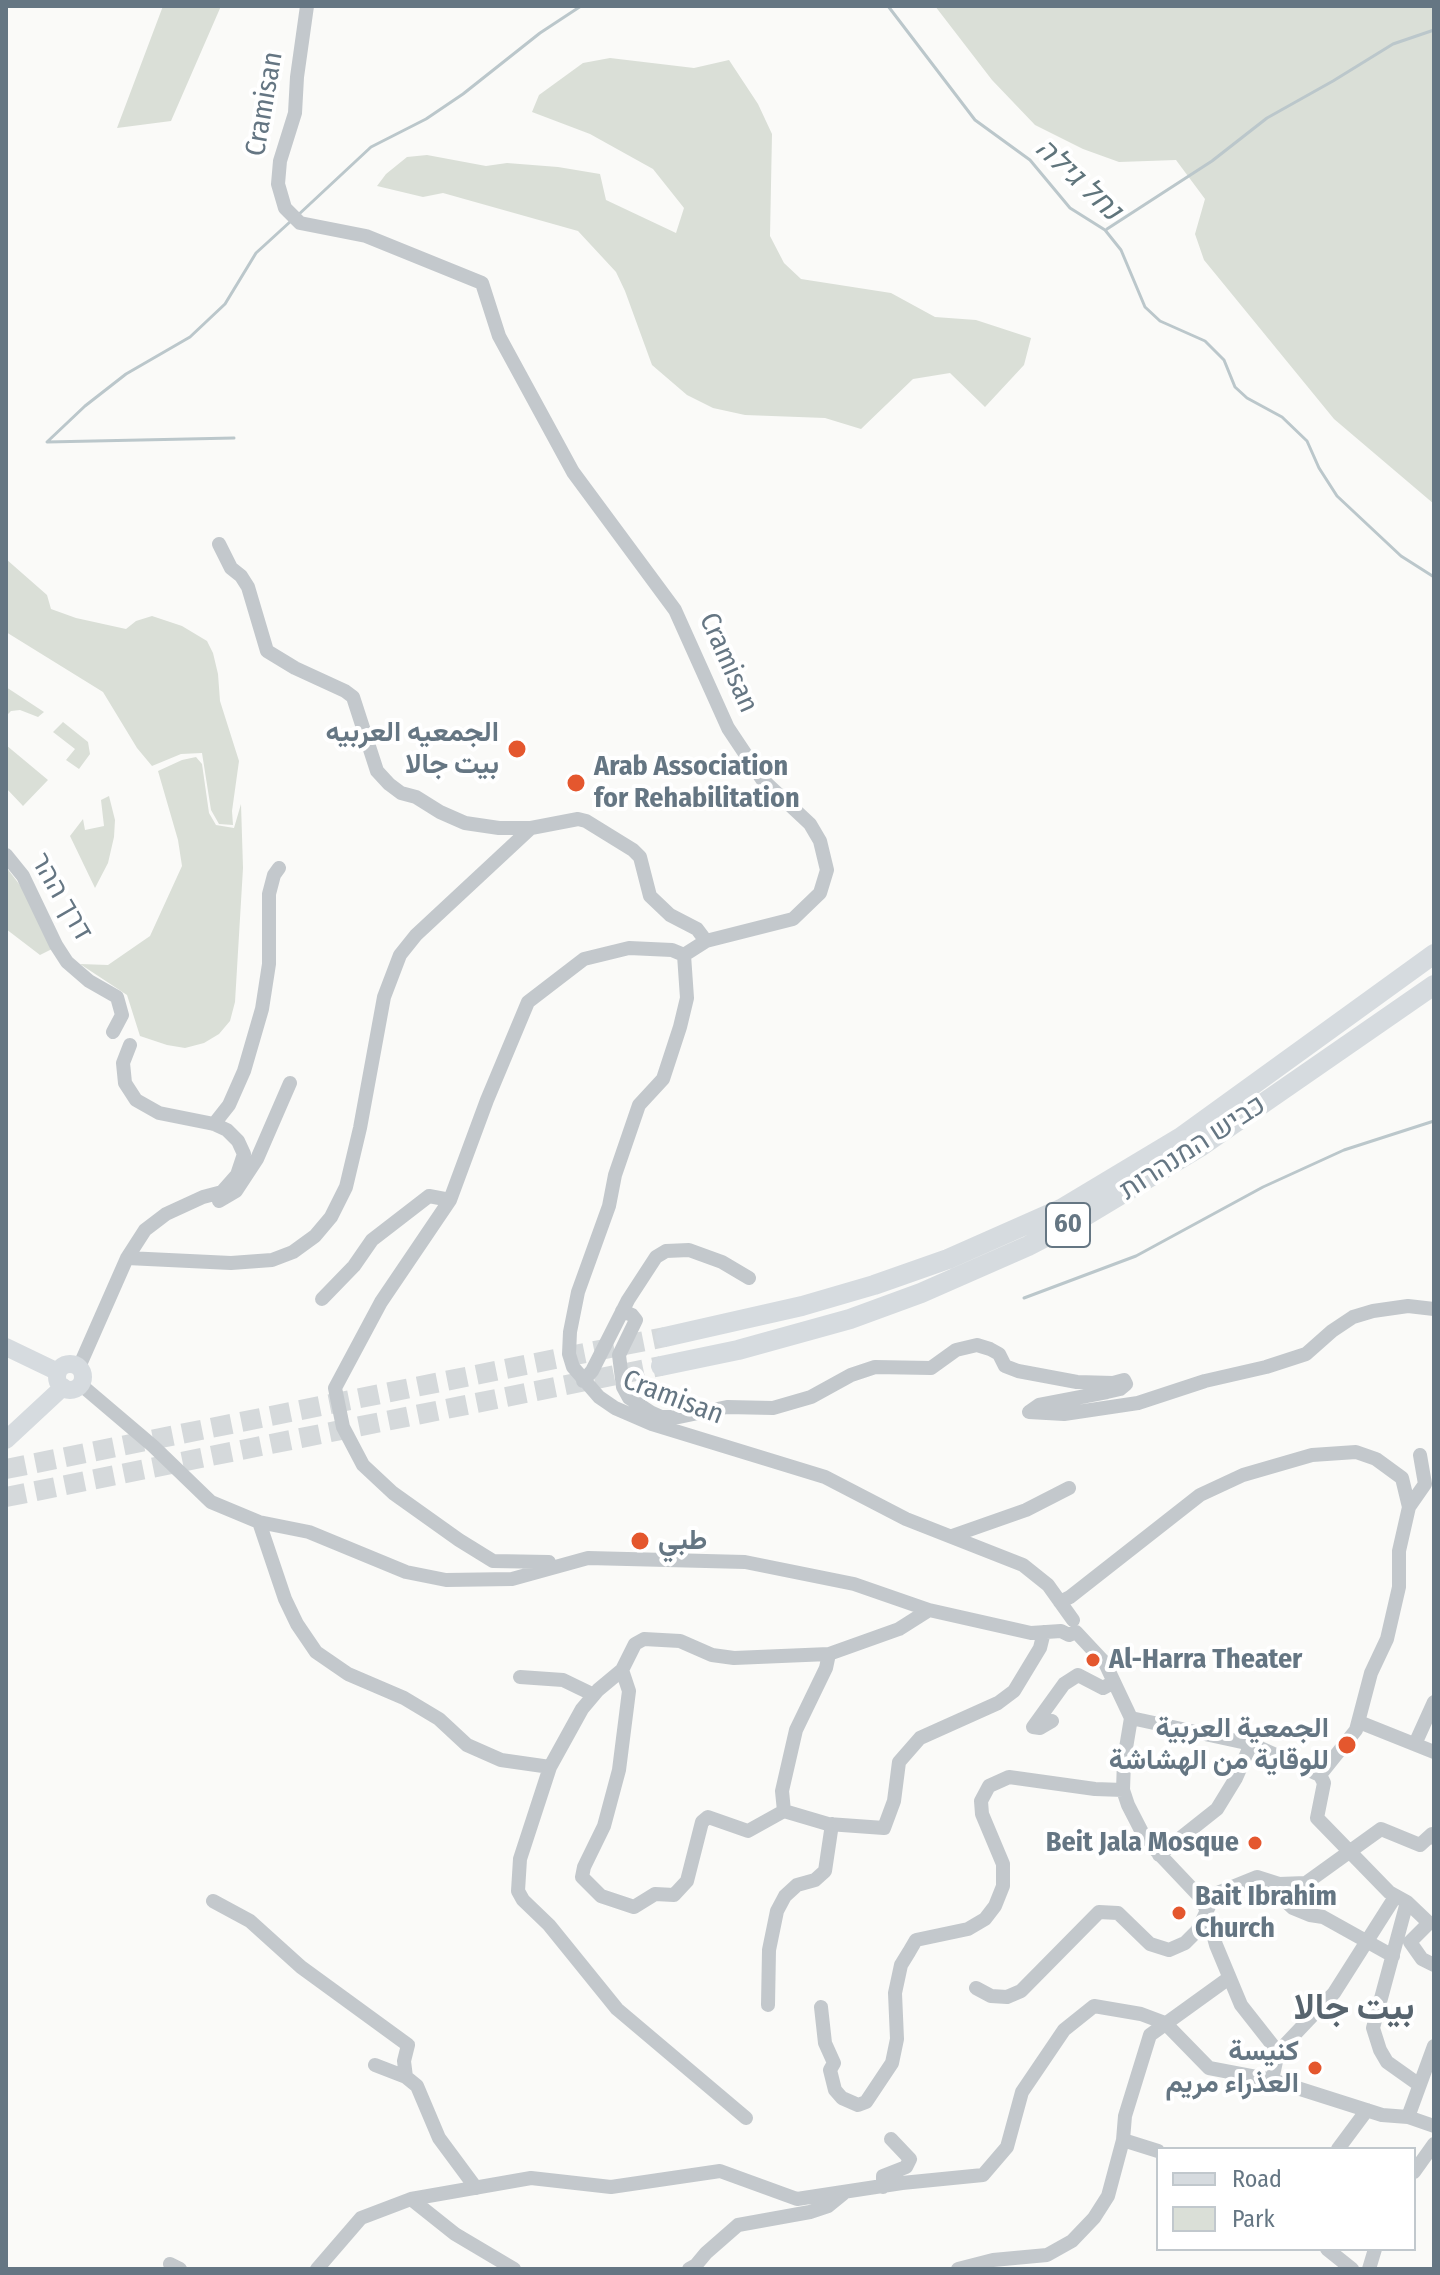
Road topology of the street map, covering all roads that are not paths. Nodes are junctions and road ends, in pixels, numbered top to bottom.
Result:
1 (307, 6) edge
2 (219, 544) dead end
3 (531, 828) junction
4 (6, 855) edge
5 (279, 868) dead end
6 (706, 941) junction
7 (1434, 954) edge
8 (684, 955) junction
9 (1432, 986) edge
10 (113, 1032) dead end
11 (130, 1045) dead end
12 (290, 1083) dead end
13 (214, 1124) junction
14 (203, 1197) junction
15 (450, 1200) junction
16 (127, 1258) junction
17 (749, 1278) dead end
18 (322, 1299) dead end
19 (1434, 1309) edge
20 (622, 1311) junction
21 (665, 1337) tunnel mouth
22 (6, 1347) edge
23 (661, 1366) tunnel mouth
24 (70, 1378) junction
25 (583, 1381) junction
26 (6, 1440) edge
27 (1420, 1455) dead end
28 (1069, 1488) dead end
29 (1409, 1507) junction
30 (259, 1522) junction
31 (951, 1536) junction
32 (564, 1563) junction
33 (929, 1610) junction
34 (1061, 1623) junction
35 (829, 1654) junction
36 (622, 1670) junction
37 (520, 1677) dead end
38 (1114, 1682) junction
39 (594, 1695) junction
40 (1434, 1702) edge
41 (1131, 1718) junction
42 (1052, 1721) dead end
43 (1359, 1722) junction
44 (1251, 1744) junction
45 (1415, 1744) junction
46 (1434, 1752) edge
47 (550, 1767) junction
48 (1320, 1775) junction
49 (1123, 1790) junction
50 (784, 1811) junction
51 (832, 1824) junction
52 (1433, 1833) edge
53 (1351, 1851) junction
54 (1159, 1855) junction
55 (1279, 1884) junction
56 (1401, 1900) junction
57 (213, 1901) dead end
58 (1206, 1909) junction
59 (1432, 1923) edge
60 (1365, 1942) junction
61 (1393, 1956) junction
62 (1434, 1965) edge
63 (1229, 1978) junction
64 (976, 1988) dead end
65 (768, 2005) dead end
66 (821, 2007) dead end
67 (1165, 2023) junction
68 (1434, 2046) edge
69 (1278, 2052) junction
70 (375, 2065) dead end
71 (406, 2077) junction
72 (1272, 2080) junction
73 (1418, 2084) junction
74 (1367, 2110) junction
75 (1408, 2117) junction
76 (746, 2118) dead end
77 (1434, 2126) edge
78 (891, 2139) dead end
79 (1123, 2140) junction
80 (1434, 2144) edge
81 (1339, 2147) edge
82 (1156, 2150) edge
83 (1416, 2169) edge
84 (883, 2187) junction
85 (476, 2188) junction
86 (844, 2193) junction
87 (411, 2199) junction
88 (1330, 2251) edge
89 (317, 2269) edge
90 (514, 2269) edge
91 (689, 2269) edge
92 (958, 2269) edge
93 (1352, 2269) edge

1 - 6 street, Cramisan
2 - 3 street
3 - 6 street
3 - 16 street
4 - 10 street, דרך ההר
5 - 13 street
6 - 8 street, Cramisan
7 - 21 highway, כביש המנהרות / 60
8 - 15 street
8 - 25 street, Cramisan
9 - 23 highway, כביש המנהרות / 60
11 - 13 street
12 - 14 street
13 - 14 street
14 - 16 street
15 - 18 street
15 - 32 street
16 - 24 street
17 - 20 street
19 - 20 street
20 - 25 street
22 - 24 main road
24 - 26 main road
24 - 30 street
25 - 31 street, Cramisan
27 - 29 street
28 - 31 street
29 - 34 street
29 - 43 street
30 - 32 street
30 - 47 street
31 - 34 street, Cramisan
32 - 33 street
33 - 34 street
33 - 35 street
34 - 38 street, Cramisan
34 - 51 street
35 - 36 street
35 - 50 street
36 - 39 street
36 - 50 street
37 - 39 street
38 - 41 street, Cramisan
38 - 42 street
39 - 47 street
40 - 45 street
41 - 44 street
41 - 49 street
43 - 45 street
43 - 48 street
44 - 48 street
44 - 54 street
45 - 46 street
47 - 76 street
48 - 53 street
49 - 54 street
49 - 66 street
50 - 51 street
51 - 65 street
52 - 53 street
53 - 55 street
53 - 56 street
54 - 58 street
55 - 58 street
55 - 60 street
56 - 59 street
56 - 60 street
56 - 61 street
57 - 71 street
58 - 63 street
58 - 64 street
59 - 62 street
60 - 61 street
60 - 69 street
61 - 73 street
63 - 67 street
63 - 69 street
67 - 72 street
67 - 79 street
67 - 84 street
68 - 73 street
69 - 72 street
70 - 71 street
71 - 85 street
72 - 74 street
73 - 75 street
74 - 75 street
74 - 81 street
75 - 77 street
78 - 84 street
79 - 82 street
79 - 92 street
80 - 83 street
84 - 86 street
85 - 86 street
85 - 87 street
86 - 91 street
87 - 89 street
87 - 90 street
88 - 93 street

